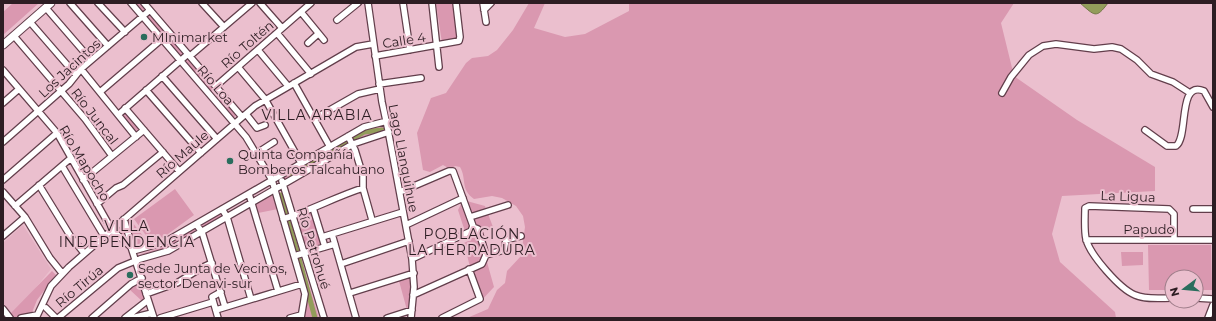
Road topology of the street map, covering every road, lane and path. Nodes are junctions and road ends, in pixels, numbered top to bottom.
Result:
1 (70, 3) edge
2 (98, 3) edge
3 (131, 3) edge
4 (144, 3) edge
5 (202, 3) edge
6 (252, 3) edge
7 (311, 3) edge
8 (358, 3) edge
9 (368, 3) edge
10 (403, 3) edge
11 (432, 3) edge
12 (456, 3) edge
13 (483, 3) edge
14 (491, 3) edge
15 (263, 4) edge
16 (49, 5) edge
17 (150, 10) junction
18 (484, 10) junction
19 (301, 12) junction
20 (143, 17) junction
21 (337, 20) dead end
22 (30, 22) junction
23 (486, 22) dead end
24 (224, 27) junction
25 (282, 28) junction
26 (124, 32) junction
27 (277, 33) junction
28 (318, 34) junction
29 (14, 36) junction
30 (162, 39) junction
31 (324, 40) dead end
32 (308, 42) dead end
33 (373, 44) junction
34 (3, 45) edge
35 (436, 45) junction
36 (108, 46) junction
37 (258, 50) junction
38 (410, 50) junction
39 (189, 55) junction
40 (375, 56) junction
41 (91, 60) junction
42 (180, 60) junction
43 (238, 67) junction
44 (439, 67) dead end
45 (81, 69) junction
46 (4, 73) edge
47 (311, 74) junction
48 (76, 75) junction
49 (162, 76) junction
50 (421, 78) dead end
51 (294, 83) junction
52 (216, 86) junction
53 (288, 86) junction
54 (379, 86) junction
55 (19, 89) junction
56 (146, 90) junction
57 (62, 91) junction
58 (100, 92) junction
59 (1002, 93) dead end
60 (1190, 93) junction
61 (265, 99) junction
62 (3, 103) edge
63 (125, 108) junction
64 (1213, 108) edge
65 (38, 111) junction
66 (119, 114) junction
67 (244, 116) junction
68 (314, 120) junction
69 (387, 121) junction
70 (235, 124) junction
71 (265, 126) dead end
72 (144, 130) junction
73 (1145, 130) dead end
74 (389, 132) junction
75 (56, 133) junction
76 (348, 136) junction
77 (136, 137) junction
78 (217, 139) junction
79 (3, 142) edge
80 (274, 142) dead end
81 (352, 144) junction
82 (330, 147) junction
83 (163, 152) junction
84 (201, 153) junction
85 (257, 153) junction
86 (112, 156) junction
87 (71, 158) junction
88 (301, 163) junction
89 (62, 166) junction
90 (179, 172) junction
91 (280, 175) junction
92 (3, 180) edge
93 (83, 180) junction
94 (272, 180) junction
95 (283, 184) junction
96 (39, 185) junction
97 (275, 188) junction
98 (363, 188) junction
99 (3, 192) edge
100 (400, 192) junction
101 (248, 194) junction
102 (463, 198) junction
103 (252, 202) junction
104 (97, 204) junction
105 (508, 205) dead end
106 (15, 206) junction
107 (313, 208) junction
108 (222, 209) junction
109 (1193, 209) dead end
110 (1213, 209) edge
111 (403, 212) junction
112 (293, 216) junction
113 (25, 217) junction
114 (227, 217) junction
115 (470, 217) junction
116 (124, 219) junction
117 (283, 219) junction
118 (372, 220) junction
119 (196, 224) junction
120 (406, 225) junction
121 (473, 227) junction
122 (112, 230) junction
123 (202, 232) junction
124 (332, 234) junction
125 (3, 236) edge
126 (104, 236) junction
127 (521, 236) dead end
128 (322, 237) junction
129 (1086, 240) junction
130 (1174, 240) junction
131 (1213, 240) edge
132 (409, 241) junction
133 (335, 244) junction
134 (325, 247) junction
135 (133, 252) junction
136 (304, 253) junction
137 (84, 254) junction
138 (486, 255) junction
139 (294, 256) junction
140 (412, 259) junction
141 (136, 260) junction
142 (212, 263) junction
143 (341, 264) junction
144 (469, 269) junction
145 (62, 273) junction
146 (414, 273) junction
147 (142, 278) junction
148 (302, 284) junction
149 (278, 291) junction
150 (221, 292) junction
151 (350, 293) junction
152 (146, 294) junction
153 (414, 295) junction
154 (1164, 298) edge
155 (251, 299) junction
156 (148, 300) junction
157 (213, 302) junction
158 (1213, 305) edge
159 (225, 307) junction
160 (46, 308) dead end
161 (3, 309) edge
162 (216, 310) junction
163 (412, 310) junction
164 (153, 315) edge
165 (301, 316) edge
166 (36, 317) edge
167 (10, 318) edge
168 (21, 318) edge
169 (57, 318) edge
170 (92, 318) edge
171 (125, 318) edge
172 (132, 318) edge
173 (160, 318) edge
174 (218, 318) edge
175 (290, 318) edge
176 (324, 318) edge
177 (356, 318) edge
178 (388, 318) edge
179 (411, 318) edge
180 (442, 318) edge
181 (1208, 318) edge

1 - 36 street
2 - 26 street
3 - 20 street, Río Loa
4 - 17 street, Río Loa
5 - 24 street
6 - 24 street
7 - 19 street, Río Toltén
8 - 21 street
9 - 33 street, Lago Llanquihue
10 - 38 street
11 - 35 street
12 - 35 street, Calle 4
13 - 18 street
14 - 18 street
15 - 25 street
16 - 22 main road
16 - 41 street
17 - 20 street, Los Jacintos
17 - 39 street, Río Loa
18 - 23 street
19 - 25 street, Río Toltén
19 - 28 street
20 - 26 street, Los Jacintos
20 - 30 street, Río Loa
22 - 29 main road
22 - 48 street
24 - 39 street
25 - 27 street, Río Toltén
26 - 36 street, Los Jacintos
27 - 37 street, Río Toltén
27 - 47 street
28 - 31 street
28 - 32 street
29 - 34 main road
29 - 57 street, Río Juncal
30 - 42 street, Río Loa
30 - 58 street
33 - 40 street, Lago Llanquihue
33 - 47 street, Río Maule
35 - 38 street, Calle 4
35 - 44 street
36 - 41 street, Los Jacintos
37 - 43 street, Río Toltén
37 - 53 street
38 - 40 street, Calle 4
39 - 42 street
39 - 52 street, Río Loa
40 - 54 street, Lago Llanquihue
41 - 45 street, Los Jacintos
42 - 49 street
42 - 70 street, Río Loa
43 - 52 street, Río Toltén
43 - 61 street
45 - 48 street, Los Jacintos
45 - 58 street
46 - 55 street, Río Mapocho
47 - 51 street, Río Maule
48 - 57 street, Los Jacintos
49 - 56 street
49 - 78 street
50 - 54 street
51 - 53 street, Río Maule
51 - 68 street
52 - 67 street, Río Loa
53 - 61 street, Río Maule
54 - 68 street
54 - 69 street, Lago Llanquihue
55 - 62 street
55 - 65 street, Río Mapocho
56 - 63 street
56 - 84 street
57 - 65 street, Los Jacintos
57 - 86 street, Río Juncal
58 - 66 street
59 - 60 street
60 - 64 street
60 - 73 street
61 - 67 street, Río Maule
61 - 88 street
63 - 66 street
63 - 72 street
65 - 75 street, Río Mapocho
65 - 79 street, Los Jacintos
66 - 77 street
67 - 70 street, Río Maule
67 - 71 street, Río Loa
68 - 82 street
69 - 74 street, Lago Llanquihue
69 - 76 street
70 - 78 street, Río Maule
70 - 85 street, Río Loa
72 - 77 street
72 - 83 street
74 - 81 street, Río Tirúa
74 - 100 street, Lago Llanquihue
75 - 87 street, Río Mapocho
75 - 92 street
76 - 81 street
76 - 82 street
77 - 86 street
78 - 84 street, Río Maule
80 - 85 street
81 - 95 street, Río Tirúa
81 - 98 street
82 - 88 street
83 - 90 street
83 - 104 street
84 - 90 street, Río Maule
85 - 94 street, Río Loa
86 - 93 street
87 - 89 street
87 - 93 street, Río Mapocho
88 - 91 street
89 - 96 street
89 - 126 street, Río Mapocho
90 - 116 street, Río Maule
91 - 94 street
91 - 95 street
93 - 104 street, Río Mapocho
94 - 97 street, Río Loa
94 - 101 street
95 - 97 street, Río Tirúa
95 - 112 street, Río Petrohué
96 - 106 street
96 - 137 street
97 - 103 street, Río Tirúa
97 - 117 street, Río Petrohué
98 - 107 street
98 - 118 street
99 - 106 street
100 - 102 street
100 - 111 street, Lago Llanquihue
101 - 103 street
101 - 108 street
102 - 115 street
102 - 120 street
103 - 114 street, Río Tirúa
103 - 149 street
104 - 122 street, Río Mapocho
105 - 115 street
106 - 113 street
107 - 112 street
107 - 128 street
108 - 114 street
108 - 119 street
109 - 110 street
111 - 118 street
111 - 120 street, Lago Llanquihue
112 - 117 street
112 - 136 street, Río Petrohué
113 - 125 street
113 - 145 street
114 - 123 street, Río Tirúa
114 - 155 street
115 - 121 street
116 - 122 street, Río Maule
116 - 135 street
117 - 139 street, Río Petrohué
118 - 124 street
119 - 123 street
119 - 135 street
120 - 132 street, Lago Llanquihue
121 - 138 street
121 - 140 street
122 - 126 street, Río Maule
122 - 135 street, Río Mapocho
123 - 141 street, Río Tirúa
123 - 142 street
124 - 128 street
124 - 133 street
126 - 137 street, Río Maule
127 - 138 street
128 - 134 street
129 - 130 street, Papudo
129 - 130 street, La Ligua
129 - 154 street
130 - 131 street, Papudo
132 - 140 street, Lago Llanquihue
132 - 143 street
133 - 134 street
133 - 143 street
134 - 136 street
135 - 141 street, Río Mapocho
136 - 139 street
136 - 176 street, Río Petrohué
137 - 145 street, Río Maule
138 - 144 street
139 - 148 street, Río Petrohué
140 - 146 street, Lago Llanquihue
141 - 147 street, Río Mapocho
141 - 169 street, Río Tirúa
142 - 150 street
142 - 152 street
143 - 151 street
144 - 153 street
144 - 180 street
145 - 166 street, Río Maule
146 - 151 street
146 - 153 street, Lago Llanquihue
147 - 152 street, Río Mapocho
147 - 170 street
148 - 149 street
148 - 165 street, Río Petrohué
149 - 155 street
150 - 157 street
150 - 159 street
151 - 177 street
152 - 156 street, Río Mapocho
153 - 163 street, Lago Llanquihue
155 - 159 street
156 - 164 street, Río Mapocho
156 - 171 street
157 - 162 street
157 - 173 street
158 - 181 street
159 - 162 street
160 - 169 street
161 - 167 street
162 - 174 street
163 - 178 street
163 - 179 street, Lago Llanquihue
164 - 172 street
165 - 175 street
166 - 168 street

